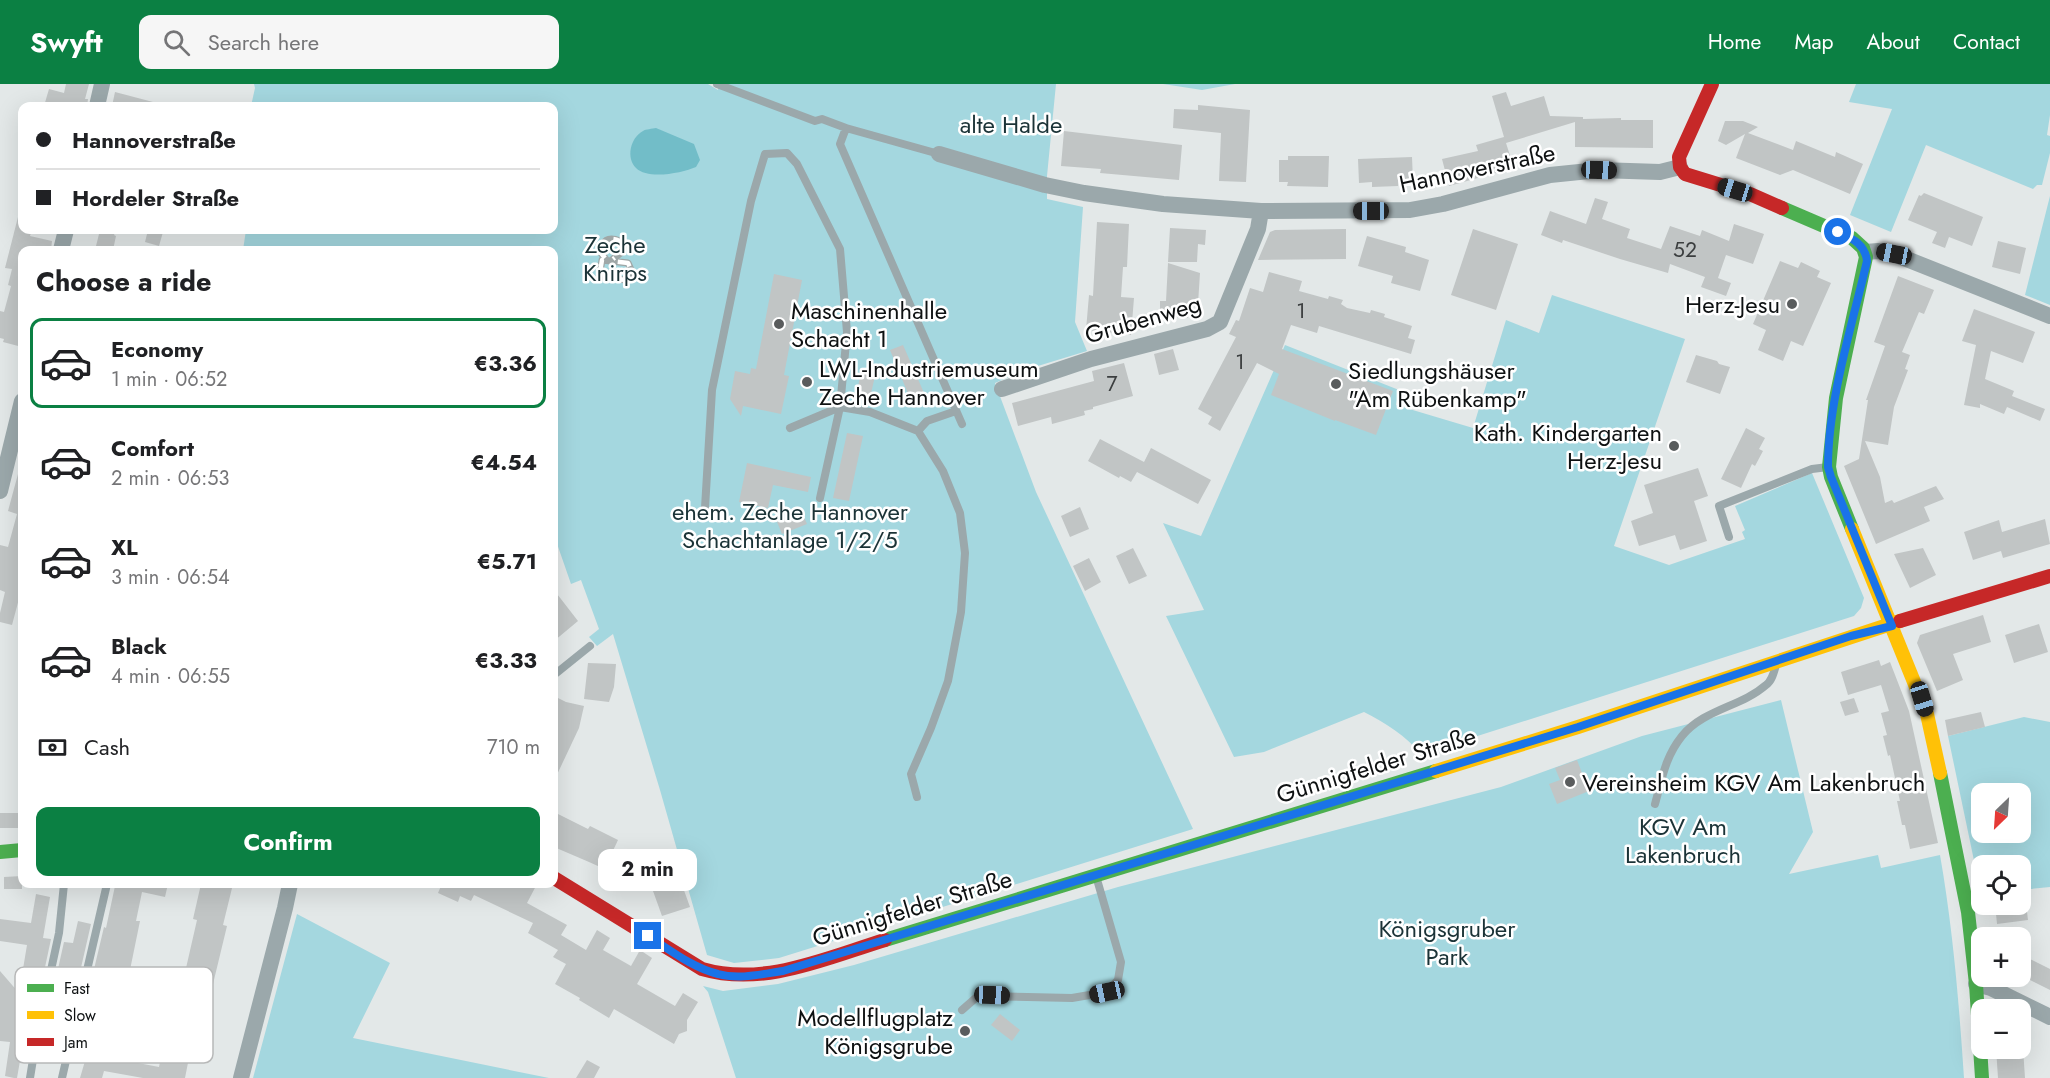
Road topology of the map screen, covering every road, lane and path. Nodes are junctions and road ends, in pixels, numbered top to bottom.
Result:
1 (102, 84) edge
2 (717, 84) edge
3 (1712, 84) edge
4 (98, 102) edge
5 (846, 128) junction
6 (939, 154) joint
7 (1680, 167) junction
8 (1261, 211) junction
9 (1866, 252) junction
10 (2050, 316) edge
11 (1002, 388) dead end
12 (840, 407) junction
13 (956, 411) junction
14 (18, 418) edge
15 (962, 424) dead end
16 (790, 428) dead end
17 (918, 431) junction
18 (1828, 467) junction
19 (0, 491) edge
20 (820, 498) dead end
21 (705, 508) dead end
22 (1729, 537) dead end
23 (2050, 576) edge
24 (1892, 626) junction
25 (590, 646) dead end
26 (1776, 661) junction
27 (558, 672) edge
28 (918, 797) dead end
29 (1655, 804) dead end
30 (18, 850) edge
31 (0, 852) edge
32 (1095, 876) junction
33 (558, 880) edge
34 (64, 888) edge
35 (106, 888) edge
36 (289, 888) edge
37 (1971, 939) edge
38 (52, 967) edge
39 (87, 967) edge
40 (1976, 987) edge
41 (1988, 987) edge
42 (962, 1010) dead end
43 (2050, 1017) edge
44 (32, 1063) edge
45 (65, 1063) edge
46 (30, 1078) edge
47 (62, 1078) edge
48 (241, 1078) edge
49 (1982, 1078) edge

1 - 4 street
2 - 5 lane, Hannoverstraße
3 - 7 street
5 - 6 lane, Hannoverstraße
5 - 13 lane
6 - 8 street, Hannoverstraße
7 - 8 street, Hannoverstraße
7 - 9 street
8 - 11 street, Grubenweg
9 - 10 street
9 - 18 street
12 - 16 lane
12 - 17 lane
12 - 20 lane
12 - 21 lane
13 - 15 lane
13 - 17 lane
14 - 19 street
17 - 28 lane
18 - 22 lane
18 - 24 street
23 - 24 street, Günnigfelder Straße
24 - 26 street, Günnigfelder Straße
24 - 37 street
25 - 27 lane
26 - 29 lane
26 - 32 street, Günnigfelder Straße
30 - 31 street
32 - 33 street, Günnigfelder Straße
32 - 42 lane
34 - 38 lane
35 - 39 lane
36 - 48 street
40 - 49 street
41 - 43 street
44 - 46 lane
45 - 47 lane

